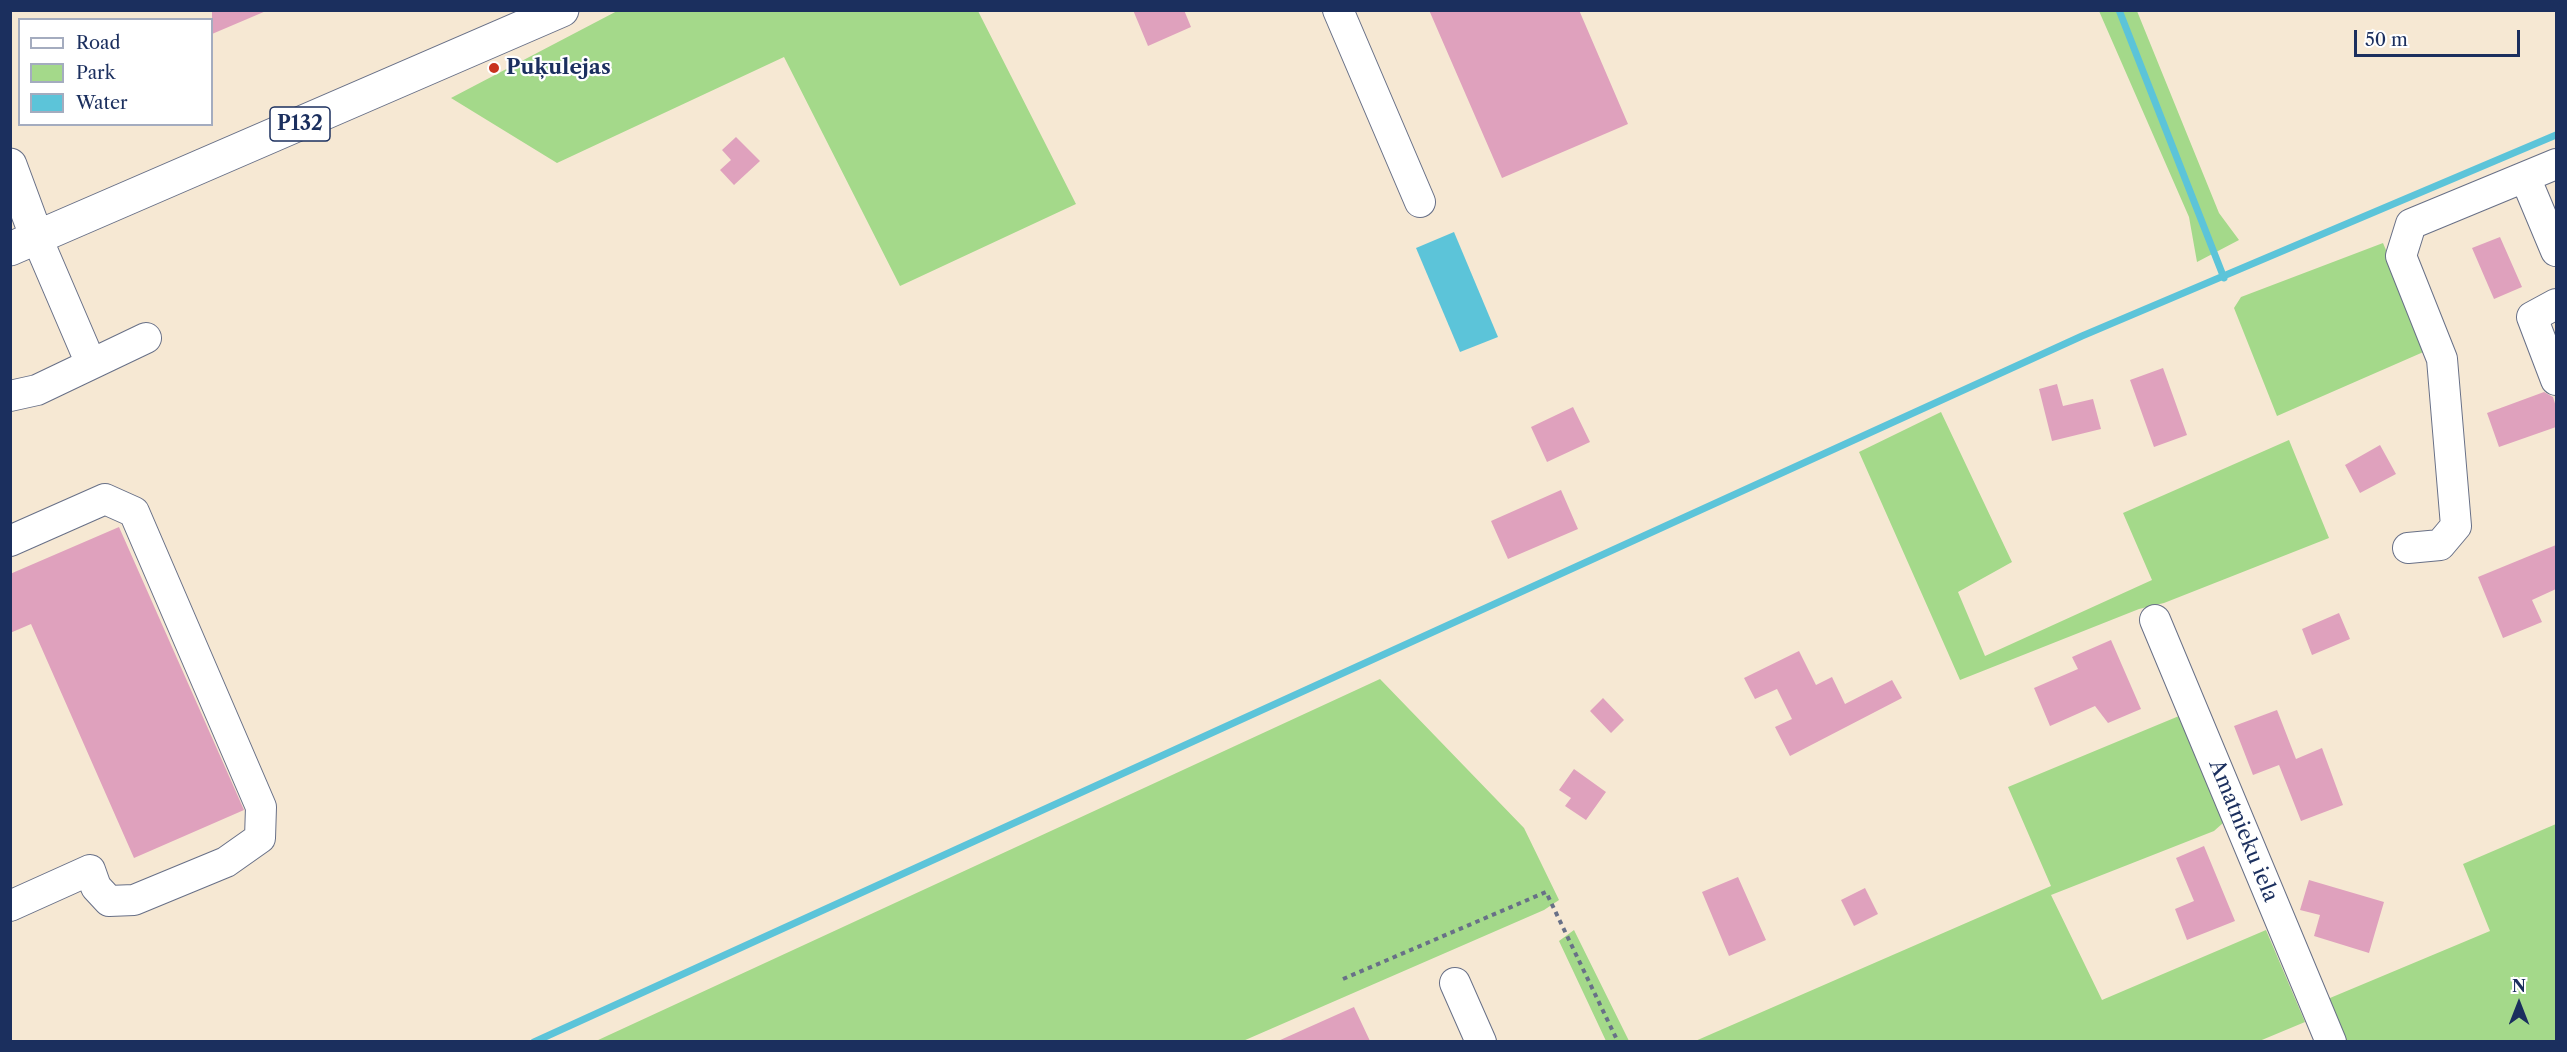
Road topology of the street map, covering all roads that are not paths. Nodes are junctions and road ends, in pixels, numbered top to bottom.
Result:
1 (562, 10) edge
2 (1338, 10) edge
3 (2556, 164) edge
4 (10, 165) edge
5 (2525, 177) junction
6 (1420, 202) dead end
7 (24, 243) edge
8 (2556, 251) edge
9 (2556, 304) edge
10 (146, 338) dead end
11 (91, 364) junction
12 (2556, 380) edge
13 (10, 396) edge
14 (10, 541) edge
15 (2408, 548) dead end
16 (2155, 620) dead end
17 (10, 906) edge
18 (1455, 983) dead end
19 (1481, 1041) edge
20 (2331, 1041) edge

1 - 7 main road, P132
2 - 6 street
3 - 5 street
4 - 7 main road
5 - 8 street
5 - 15 street
7 - 11 street
9 - 12 street
10 - 11 street
11 - 13 street
14 - 17 street
16 - 20 street, Amatnieku iela
18 - 19 street

